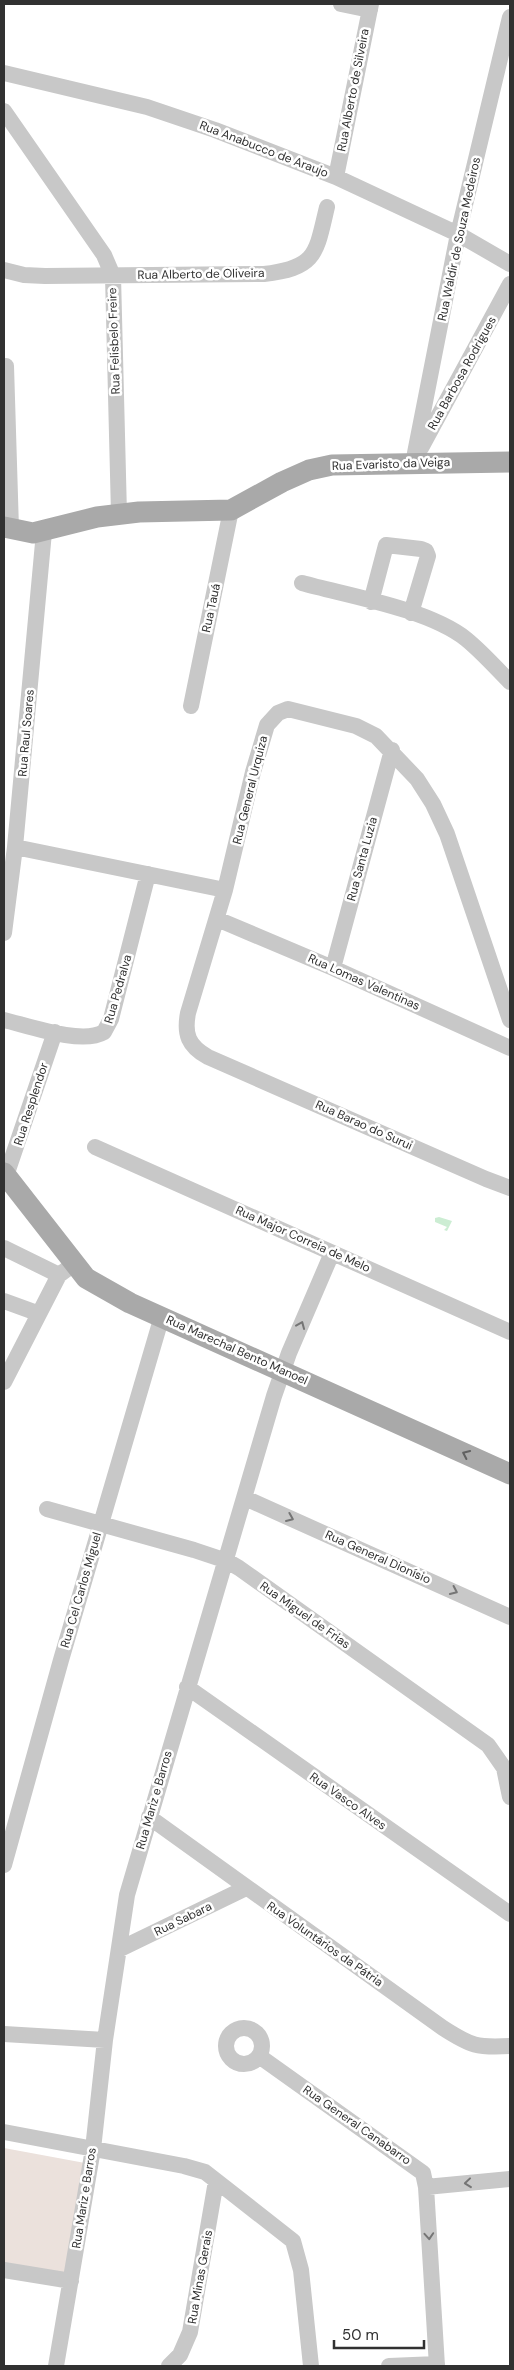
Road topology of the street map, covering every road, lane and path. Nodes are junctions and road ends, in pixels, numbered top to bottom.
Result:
1 (341, 4) edge
2 (370, 7) edge
3 (510, 17) edge
4 (4, 73) edge
5 (4, 111) edge
6 (336, 177) junction
7 (327, 207) dead end
8 (458, 234) junction
9 (510, 264) edge
10 (4, 270) edge
11 (113, 276) junction
12 (510, 284) edge
13 (6, 366) dead end
14 (413, 463) junction
15 (510, 464) edge
16 (231, 510) junction
17 (119, 514) junction
18 (7, 528) edge
19 (44, 532) junction
20 (302, 583) dead end
21 (371, 602) junction
22 (411, 613) junction
23 (510, 682) edge
24 (191, 706) dead end
25 (392, 750) junction
26 (15, 847) junction
27 (148, 874) junction
28 (225, 890) junction
29 (217, 919) junction
30 (4, 933) edge
31 (333, 968) junction
32 (4, 1020) edge
33 (510, 1020) edge
34 (54, 1032) junction
35 (510, 1048) edge
36 (218, 1061) joint
37 (95, 1147) dead end
38 (5, 1175) edge
39 (510, 1188) edge
40 (4, 1248) edge
41 (332, 1253) junction
42 (66, 1269) junction
43 (4, 1301) edge
44 (37, 1313) junction
45 (162, 1316) junction
46 (510, 1332) edge
47 (282, 1370) junction
48 (4, 1382) edge
49 (510, 1474) edge
50 (245, 1498) junction
51 (47, 1509) dead end
52 (101, 1525) junction
53 (227, 1561) junction
54 (510, 1617) edge
55 (188, 1687) junction
56 (510, 1797) edge
57 (149, 1817) junction
58 (4, 1865) edge
59 (246, 1888) junction
60 (510, 1914) edge
61 (120, 1949) junction
62 (4, 2034) edge
63 (106, 2040) junction
64 (510, 2046) edge
65 (259, 2056) dead end
66 (4, 2132) edge
67 (92, 2148) junction
68 (510, 2178) edge
69 (216, 2181) junction
70 (426, 2187) junction
71 (4, 2270) edge
72 (71, 2281) junction
73 (437, 2365) edge
74 (56, 2366) edge
75 (169, 2366) edge
76 (311, 2366) edge
77 (389, 2366) edge

1 - 2 street
2 - 6 street, Rua Alberto de Silveira
3 - 8 street, Rua Waldir de Souza Medeiros
4 - 6 street, Rua Anabucco de Araujo
5 - 11 street, Rua Felisbelo Freire
6 - 8 street, Rua Anabucco de Araujo
7 - 11 street, Rua Alberto de Oliveira
8 - 9 street, Rua Anabucco de Araujo
8 - 14 street, Rua Waldir de Souza Medeiros
10 - 11 street, Rua Alberto de Oliveira
11 - 17 street, Rua Felisbelo Freire
12 - 14 street, Rua Barbosa Rodrigues
13 - 18 street
14 - 15 main road, Rua Evaristo da Veiga
14 - 16 main road, Rua Evaristo da Veiga
16 - 17 main road, Rua Evaristo da Veiga
16 - 24 street, Rua Tauá
17 - 19 main road, Rua Evaristo da Veiga
18 - 19 main road, Rua Evaristo da Veiga
19 - 26 street, Rua Raul Soares
20 - 21 street
21 - 22 street
21 - 22 street
22 - 23 street
25 - 28 street, Rua General Urquiza
25 - 31 street, Rua Santa Luzia
25 - 33 street, Rua General Urquiza
26 - 27 street
26 - 30 street, Rua Raul Soares
27 - 28 street
27 - 34 street, Rua Pedralva
28 - 29 street, Rua General Urquiza
29 - 31 street, Rua Lomas Valentinas
29 - 36 street, Rua General Urquiza
31 - 35 street, Rua Lomas Valentinas
32 - 34 street, Rua Pedralva
34 - 38 street, Rua Resplendor
36 - 39 street, Rua Barao do Surui
37 - 41 street, Rua Major Correia de Melo
38 - 42 main road, Rua Marechal Bento Manoel
40 - 42 street
41 - 46 street, Rua Major Correia de Melo
47 -> 41 street, Rua Mariz e Barros
42 - 44 street
42 - 45 main road, Rua Marechal Bento Manoel
43 - 44 street
44 - 48 street
45 - 47 main road, Rua Marechal Bento Manoel
45 - 52 street, Rua Cel Carlos Miguel
49 -> 47 main road, Rua Marechal Bento Manoel
47 - 50 street, Rua Mariz e Barros
50 - 53 street, Rua Mariz e Barros
50 -> 54 street, Rua General Dionísio
51 - 52 street, Rua Miguel de Frias
52 - 53 street, Rua Miguel de Frias
52 - 58 street, Rua Cel Carlos Miguel
53 - 55 street, Rua Mariz e Barros
53 - 56 street, Rua Miguel de Frias
55 - 57 street, Rua Mariz e Barros
55 - 60 street, Rua Vasco Alves
57 - 59 street, Rua Voluntários da Pátria
57 - 61 street, Rua Mariz e Barros
59 - 61 street, Rua Sabara
59 - 64 street, Rua Voluntários da Pátria
61 - 63 street, Rua Mariz e Barros
62 - 63 street
63 - 67 street, Rua Mariz e Barros
65 - 70 street, Rua General Canabarro
66 - 67 street
67 - 69 street
67 - 72 street, Rua Mariz e Barros
68 -> 70 street
69 - 75 street, Rua Minas Gerais
69 - 76 street
70 -> 73 street
71 - 72 street
72 - 74 street, Rua Mariz e Barros
73 - 77 street

